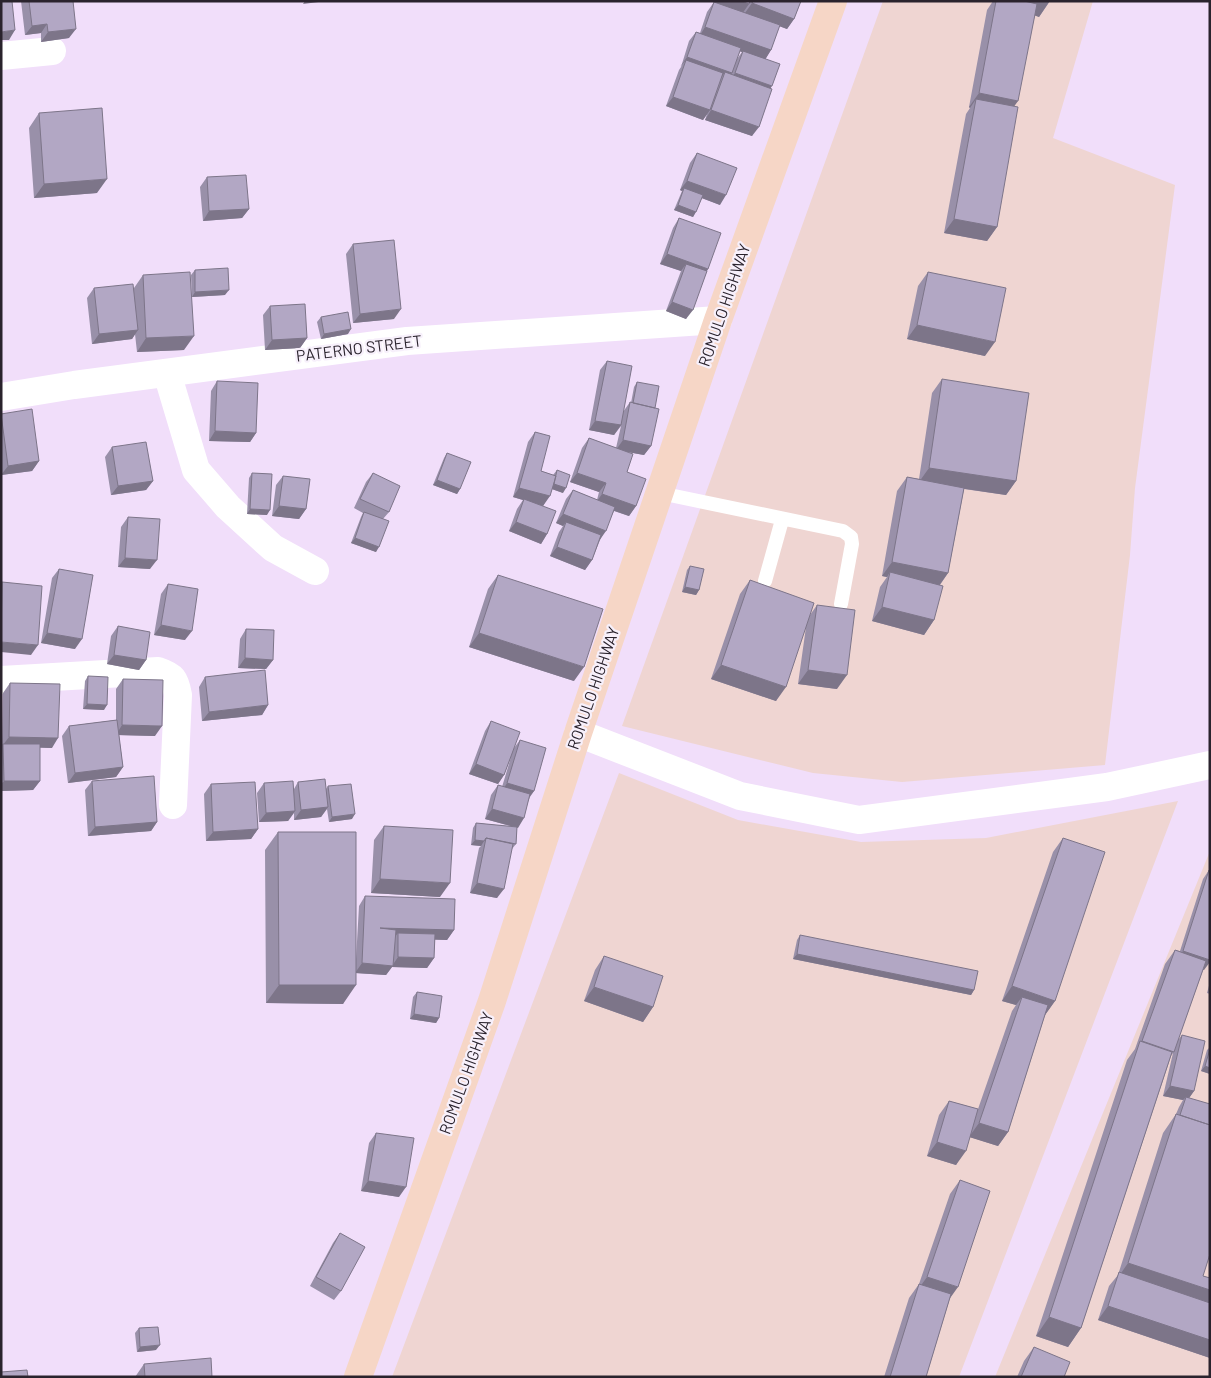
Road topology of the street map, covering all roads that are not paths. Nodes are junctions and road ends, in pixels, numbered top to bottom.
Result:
1 (833, 1) edge
2 (52, 51) dead end
3 (1, 56) edge
4 (718, 320) junction
5 (167, 373) junction
6 (1, 397) edge
7 (660, 493) junction
8 (782, 520) junction
9 (315, 571) dead end
10 (765, 581) dead end
11 (841, 604) dead end
12 (1, 680) edge
13 (578, 733) junction
14 (1210, 764) edge
15 (173, 805) dead end
16 (358, 1377) edge

1 - 4 highway, ROMULO HIGHWAY
2 - 3 street
4 - 5 street, PATERNO STREET
4 - 7 highway, ROMULO HIGHWAY
5 - 6 street, PATERNO STREET
5 - 9 street
7 - 8 lane
7 - 13 highway, ROMULO HIGHWAY
8 - 10 lane
8 - 11 lane
12 - 15 street
13 - 14 street
13 - 16 highway, ROMULO HIGHWAY

